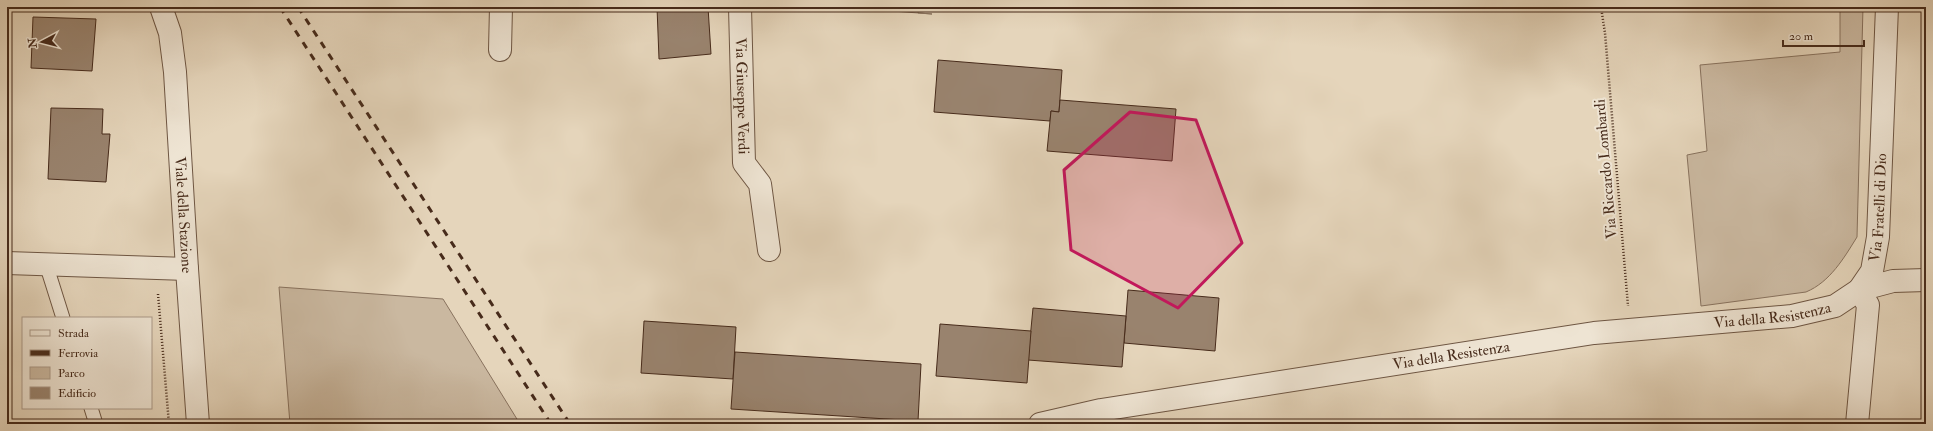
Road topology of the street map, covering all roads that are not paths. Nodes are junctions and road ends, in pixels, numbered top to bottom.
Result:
1 (161, 7) edge
2 (501, 7) edge
3 (740, 7) edge
4 (1887, 7) edge
5 (500, 50) dead end
6 (769, 250) dead end
7 (7, 263) edge
8 (46, 264) junction
9 (186, 269) junction
10 (1926, 280) edge
11 (1859, 290) junction
12 (63, 317) edge
13 (91, 409) edge
14 (96, 424) edge
15 (198, 424) edge
16 (1040, 424) edge
17 (1857, 424) edge

1 - 9 street, Viale della Stazione
2 - 5 street
3 - 6 street, Via Giuseppe Verdi
4 - 11 street, Via Fratelli di Dio
7 - 8 street
8 - 9 street
8 - 12 lane
9 - 15 street, Viale della Stazione
10 - 11 street
11 - 16 street, Via della Resistenza
11 - 17 street
13 - 14 lane

